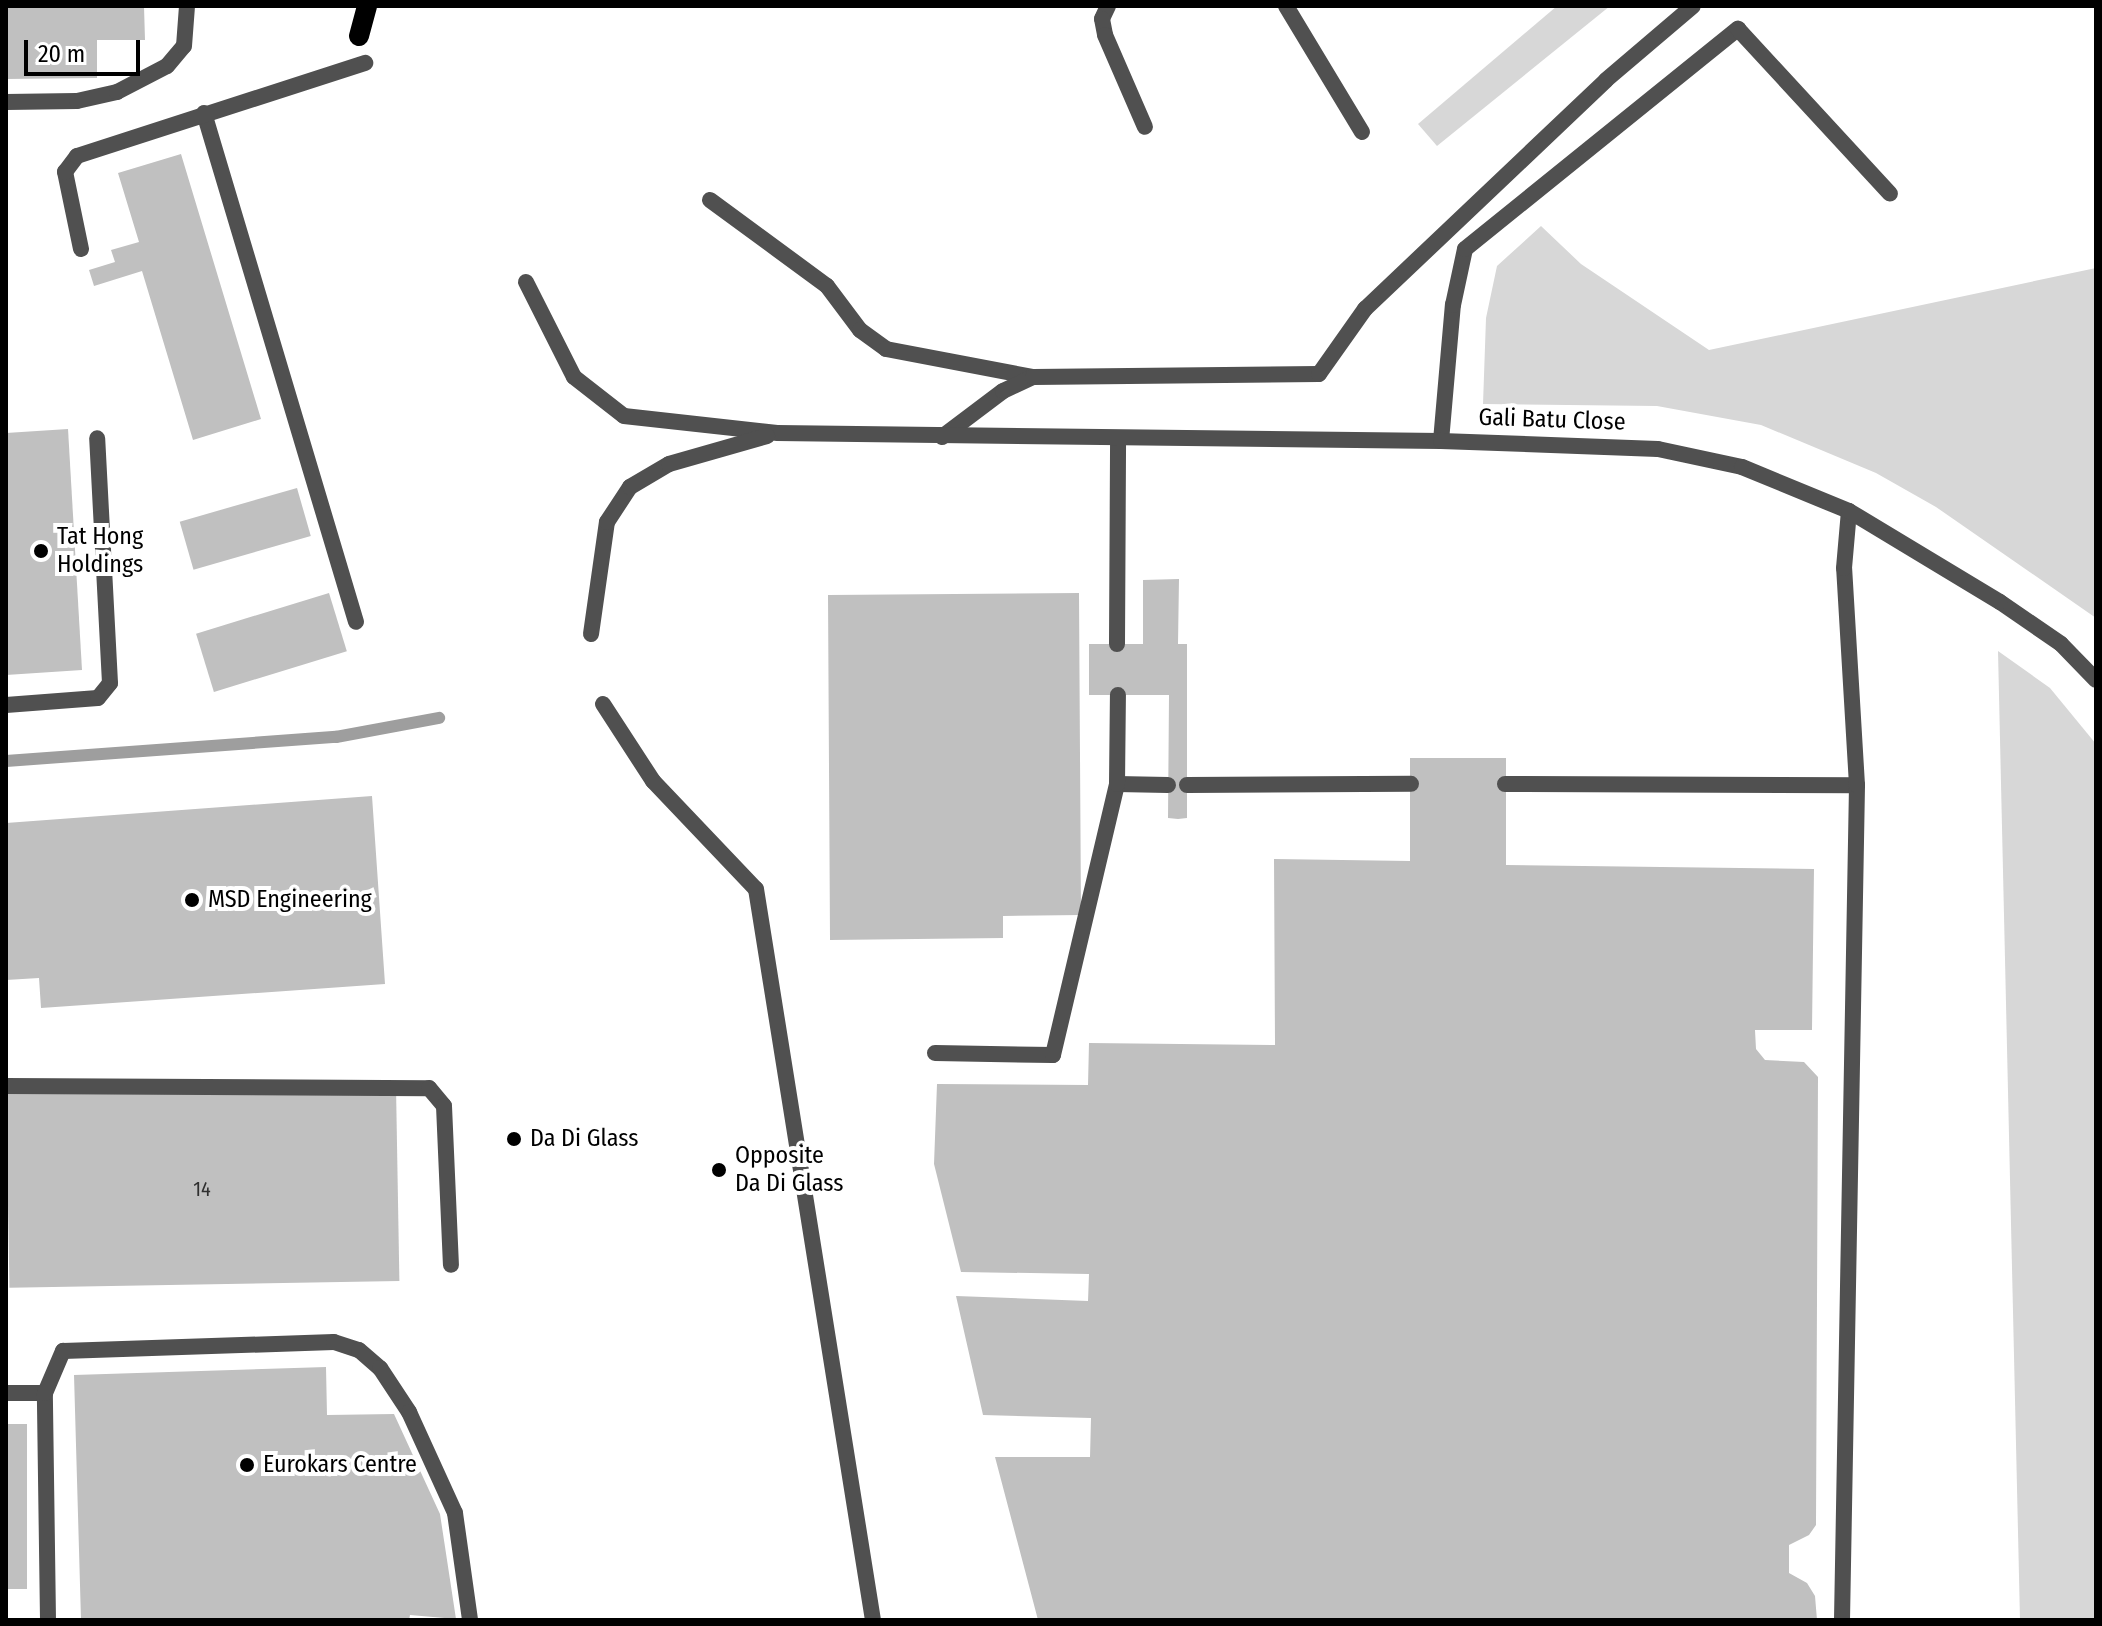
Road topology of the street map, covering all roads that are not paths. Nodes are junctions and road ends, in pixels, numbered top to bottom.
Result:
1 (187, 6) edge
2 (367, 6) edge
3 (1108, 6) edge
4 (1286, 6) edge
5 (1693, 6) edge
6 (359, 36) dead end
7 (365, 63) dead end
8 (6, 102) edge
9 (204, 113) junction
10 (1145, 127) dead end
11 (1362, 132) dead end
12 (1890, 194) dead end
13 (710, 200) dead end
14 (81, 249) dead end
15 (526, 282) dead end
16 (1033, 377) junction
17 (777, 433) junction
18 (942, 437) junction
19 (97, 438) dead end
20 (1118, 438) junction
21 (1441, 441) junction
22 (1849, 511) junction
23 (356, 622) dead end
24 (591, 634) dead end
25 (1117, 644) dead end
26 (2096, 680) edge
27 (1118, 695) dead end
28 (603, 704) dead end
29 (6, 705) edge
30 (1117, 784) junction
31 (1411, 784) dead end
32 (1505, 784) dead end
33 (1168, 785) dead end
34 (1187, 785) dead end
35 (1857, 785) junction
36 (935, 1053) dead end
37 (6, 1086) edge
38 (451, 1265) dead end
39 (6, 1393) edge
40 (45, 1393) junction
41 (48, 1620) edge
42 (470, 1620) edge
43 (873, 1620) edge
44 (1842, 1620) edge

1 - 8 street
2 - 6 main road
3 - 10 street
4 - 11 street
5 - 16 street
7 - 9 street
9 - 14 street
9 - 23 street
12 - 21 street
13 - 16 street
15 - 17 street, Gali Batu Close
16 - 18 street
17 - 18 street, Gali Batu Close
17 - 24 street, Gali Batu Close
18 - 20 street, Gali Batu Close
19 - 29 street
20 - 21 street, Gali Batu Close
20 - 25 street
21 - 22 street, Gali Batu Close
22 - 26 street, Gali Batu Close
22 - 35 street
27 - 30 street
28 - 43 street
30 - 33 street
30 - 36 street
31 - 34 street
32 - 35 street
35 - 44 street
37 - 38 street
39 - 40 street
40 - 41 street
40 - 42 street

